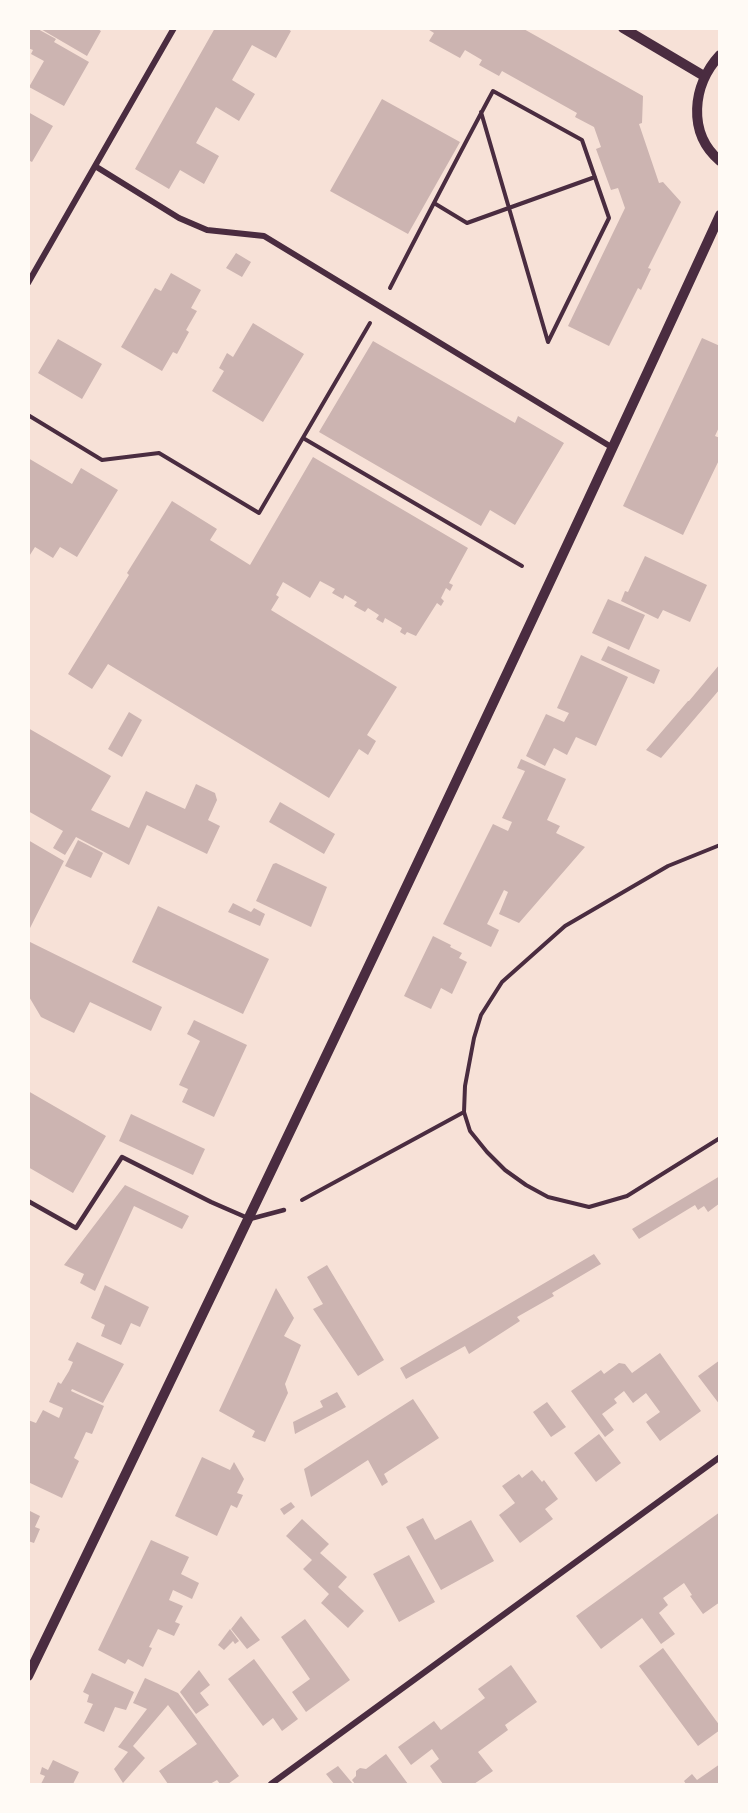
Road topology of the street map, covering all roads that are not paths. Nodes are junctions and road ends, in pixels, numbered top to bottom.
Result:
1 (174, 28) edge
2 (623, 28) edge
3 (720, 56) edge
4 (704, 76) junction
5 (720, 161) edge
6 (95, 166) junction
7 (720, 215) edge
8 (29, 279) edge
9 (613, 448) junction
10 (28, 1200) edge
11 (284, 1210) road end
12 (250, 1219) junction
13 (720, 1457) edge
14 (28, 1676) edge
15 (271, 1785) edge

1 - 6 street
2 - 4 street
3 - 4 street
4 - 5 street
6 - 8 street
6 - 9 street
7 - 9 street
9 - 12 street
10 - 12 lane
11 - 12 lane
12 - 14 street
13 - 15 street

